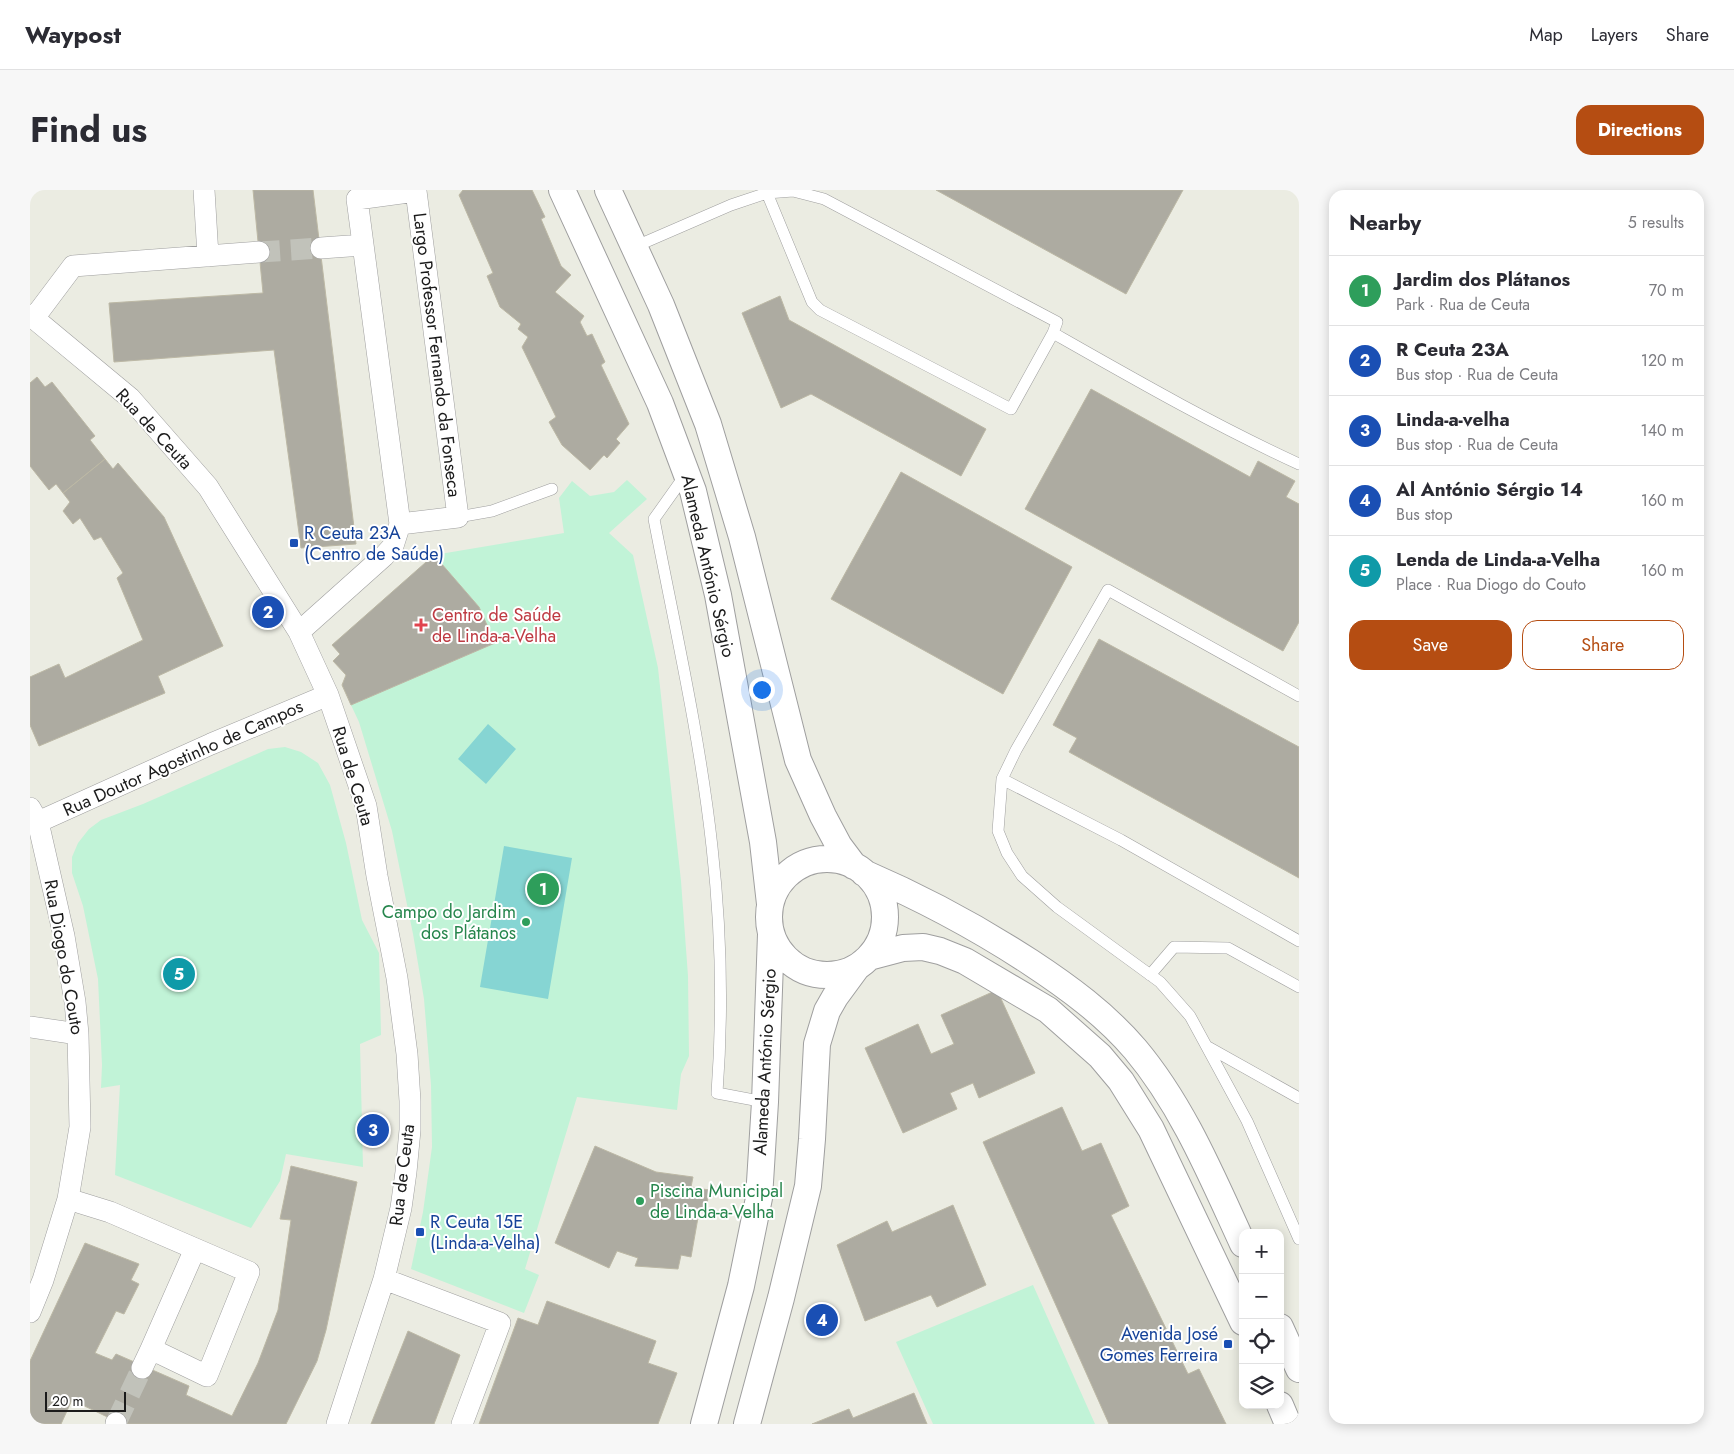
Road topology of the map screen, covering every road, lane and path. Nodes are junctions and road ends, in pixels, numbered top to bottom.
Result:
1 (204, 190) edge
2 (562, 190) edge
3 (608, 190) edge
4 (766, 192) edge
5 (363, 245) junction
6 (634, 247) junction
7 (320, 248) tunnel mouth
8 (259, 252) tunnel mouth
9 (208, 256) junction
10 (32, 317) edge
11 (1052, 333) junction
12 (1299, 464) edge
13 (687, 473) junction
14 (552, 489) dead end
15 (458, 517) junction
16 (400, 524) junction
17 (299, 632) junction
18 (328, 695) junction
19 (1299, 696) edge
20 (1002, 779) junction
21 (34, 815) edge
22 (859, 869) junction
23 (770, 904) junction
24 (771, 934) junction
25 (1299, 941) edge
26 (863, 962) junction
27 (1150, 975) junction
28 (1299, 987) edge
29 (30, 1027) edge
30 (78, 1034) junction
31 (1208, 1047) junction
32 (1299, 1098) edge
33 (765, 1102) junction
34 (68, 1198) junction
35 (1296, 1227) edge
36 (1239, 1235) edge
37 (1299, 1239) edge
38 (195, 1248) junction
39 (384, 1279) junction
40 (30, 1312) edge
41 (1242, 1319) edge
42 (1284, 1336) edge
43 (151, 1349) junction
44 (142, 1368) tunnel mouth
45 (1299, 1369) edge
46 (1282, 1409) edge
47 (337, 1424) edge
48 (462, 1424) edge
49 (704, 1424) edge
50 (747, 1424) edge
51 (1288, 1424) edge

1 - 9 street
2 - 13 street, Alameda António Sérgio
3 - 6 street, Alameda António Sérgio
4 - 6 lane
4 - 11 lane
4 - 11 lane
5 - 7 street
5 - 15 street, Largo Professor Fernando da Fonseca
5 - 16 street, Largo Professor Fernando da Fonseca
6 - 22 street, Alameda António Sérgio
8 - 9 street
9 - 10 street
10 - 17 street, Rua de Ceuta
11 - 12 lane
13 - 23 street, Alameda António Sérgio
13 - 33 lane
14 - 15 lane
15 - 16 street, Largo Professor Fernando da Fonseca
16 - 17 street, Largo Professor Fernando da Fonseca
17 - 18 street, Rua de Ceuta
18 - 21 street, Rua Doutor Agostinho de Campos
18 - 39 street, Rua de Ceuta
19 - 20 lane
20 - 25 lane
20 - 27 lane
21 - 30 street, Rua Diogo do Couto
22 - 23 street
22 - 26 street
22 - 36 street
23 - 24 street
24 - 26 street
24 - 33 street, Alameda António Sérgio
26 - 41 street
26 - 50 street
27 - 28 lane
27 - 31 lane
29 - 30 street
30 - 34 street, Rua Diogo do Couto
31 - 32 lane
31 - 35 lane
33 - 49 street, Alameda António Sérgio
34 - 38 street
34 - 40 street, Rua Diogo do Couto
35 - 37 lane
38 - 43 street
38 - 43 street
39 - 47 street, Rua de Ceuta
39 - 48 street
42 - 45 street
43 - 44 street
46 - 51 street

